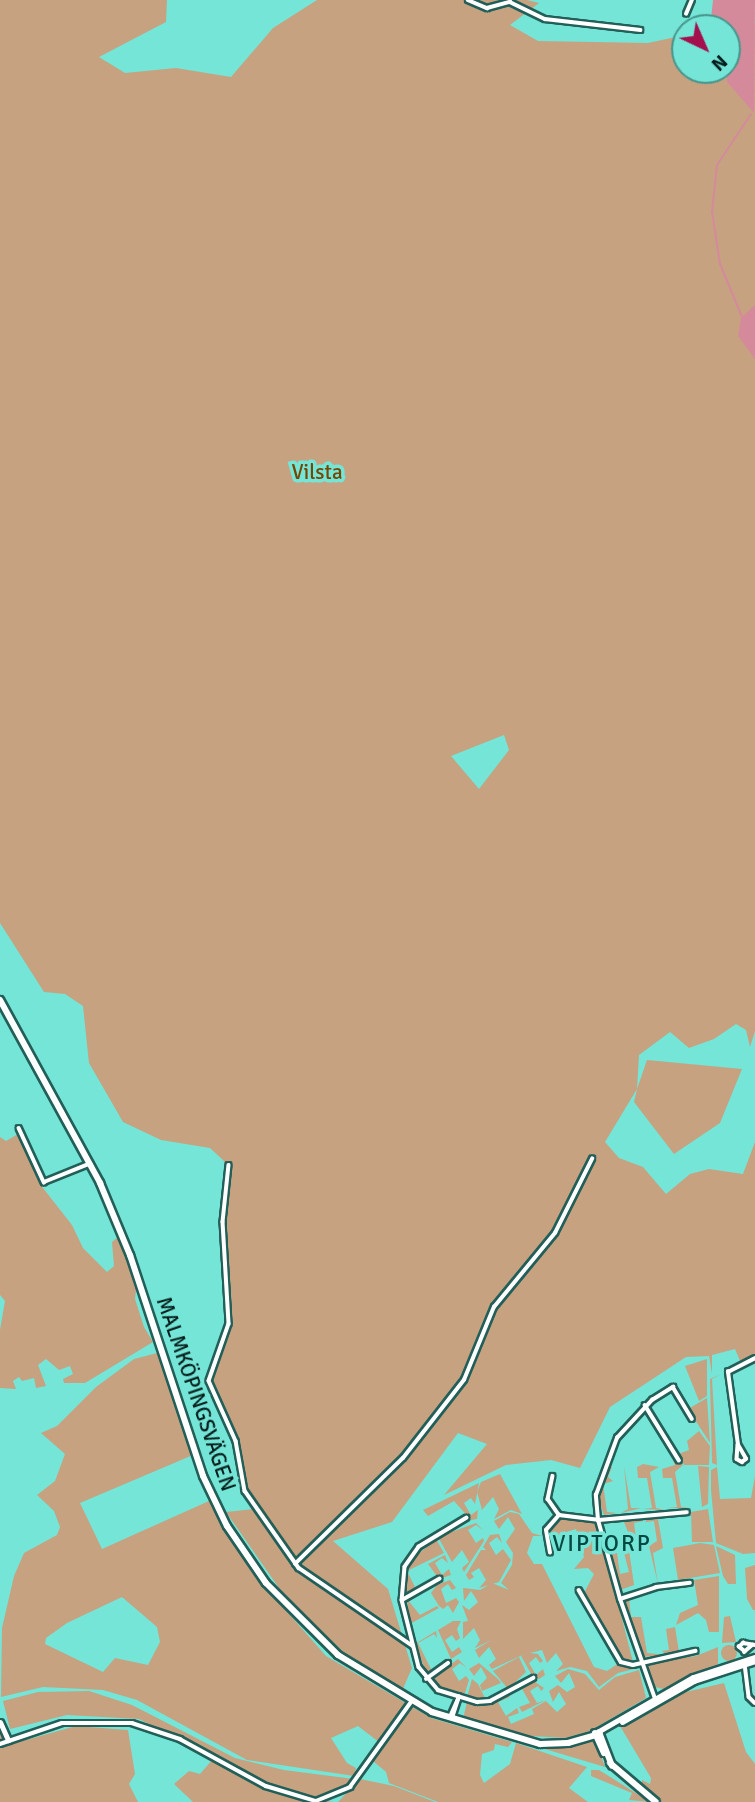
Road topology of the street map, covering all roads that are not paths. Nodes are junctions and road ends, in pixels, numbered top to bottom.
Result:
1 (468, 0) edge
2 (692, 0) edge
3 (513, 1) edge
4 (686, 13) dead end
5 (640, 30) dead end
6 (0, 1000) edge
7 (19, 1128) dead end
8 (592, 1159) dead end
9 (91, 1163) junction
10 (229, 1165) dead end
11 (755, 1358) edge
12 (645, 1405) junction
13 (692, 1419) dead end
14 (738, 1445) dead end
15 (679, 1460) dead end
16 (553, 1476) dead end
17 (687, 1512) dead end
18 (559, 1515) junction
19 (467, 1518) dead end
20 (598, 1520) junction
21 (550, 1553) dead end
22 (295, 1564) junction
23 (439, 1579) dead end
24 (690, 1583) dead end
25 (579, 1590) dead end
26 (620, 1599) junction
27 (402, 1600) junction
28 (413, 1646) junction
29 (695, 1651) dead end
30 (755, 1659) edge
31 (745, 1662) junction
32 (448, 1663) dead end
33 (640, 1663) junction
34 (533, 1678) dead end
35 (426, 1679) junction
36 (459, 1697) junction
37 (655, 1699) junction
38 (411, 1702) junction
39 (755, 1703) edge
40 (451, 1719) junction
41 (0, 1722) edge
42 (597, 1733) junction
43 (8, 1740) junction
44 (0, 1744) edge
45 (656, 1802) edge

1 - 3 street
2 - 4 street
3 - 5 street
6 - 9 main road, MALMKÖPINGSVÄGEN
7 - 9 street
8 - 22 street
9 - 38 main road, MALMKÖPINGSVÄGEN
10 - 22 street
11 - 14 street
12 - 13 street
12 - 15 street
12 - 20 street
16 - 18 street
17 - 20 street
18 - 20 street
18 - 21 street
19 - 27 street
20 - 26 street
22 - 28 street
23 - 27 street
24 - 26 street
25 - 33 street
26 - 33 street
27 - 28 street
28 - 35 street
29 - 33 street
30 - 31 main road
31 - 37 main road
31 - 39 street
32 - 35 street
33 - 37 street
34 - 36 street
35 - 36 street
36 - 40 street
37 - 42 main road
38 - 40 main road, MALMKÖPINGSVÄGEN
38 - 43 street
40 - 42 main road, MALMKÖPINGSVÄGEN
41 - 43 main road
42 - 45 main road
43 - 44 street

